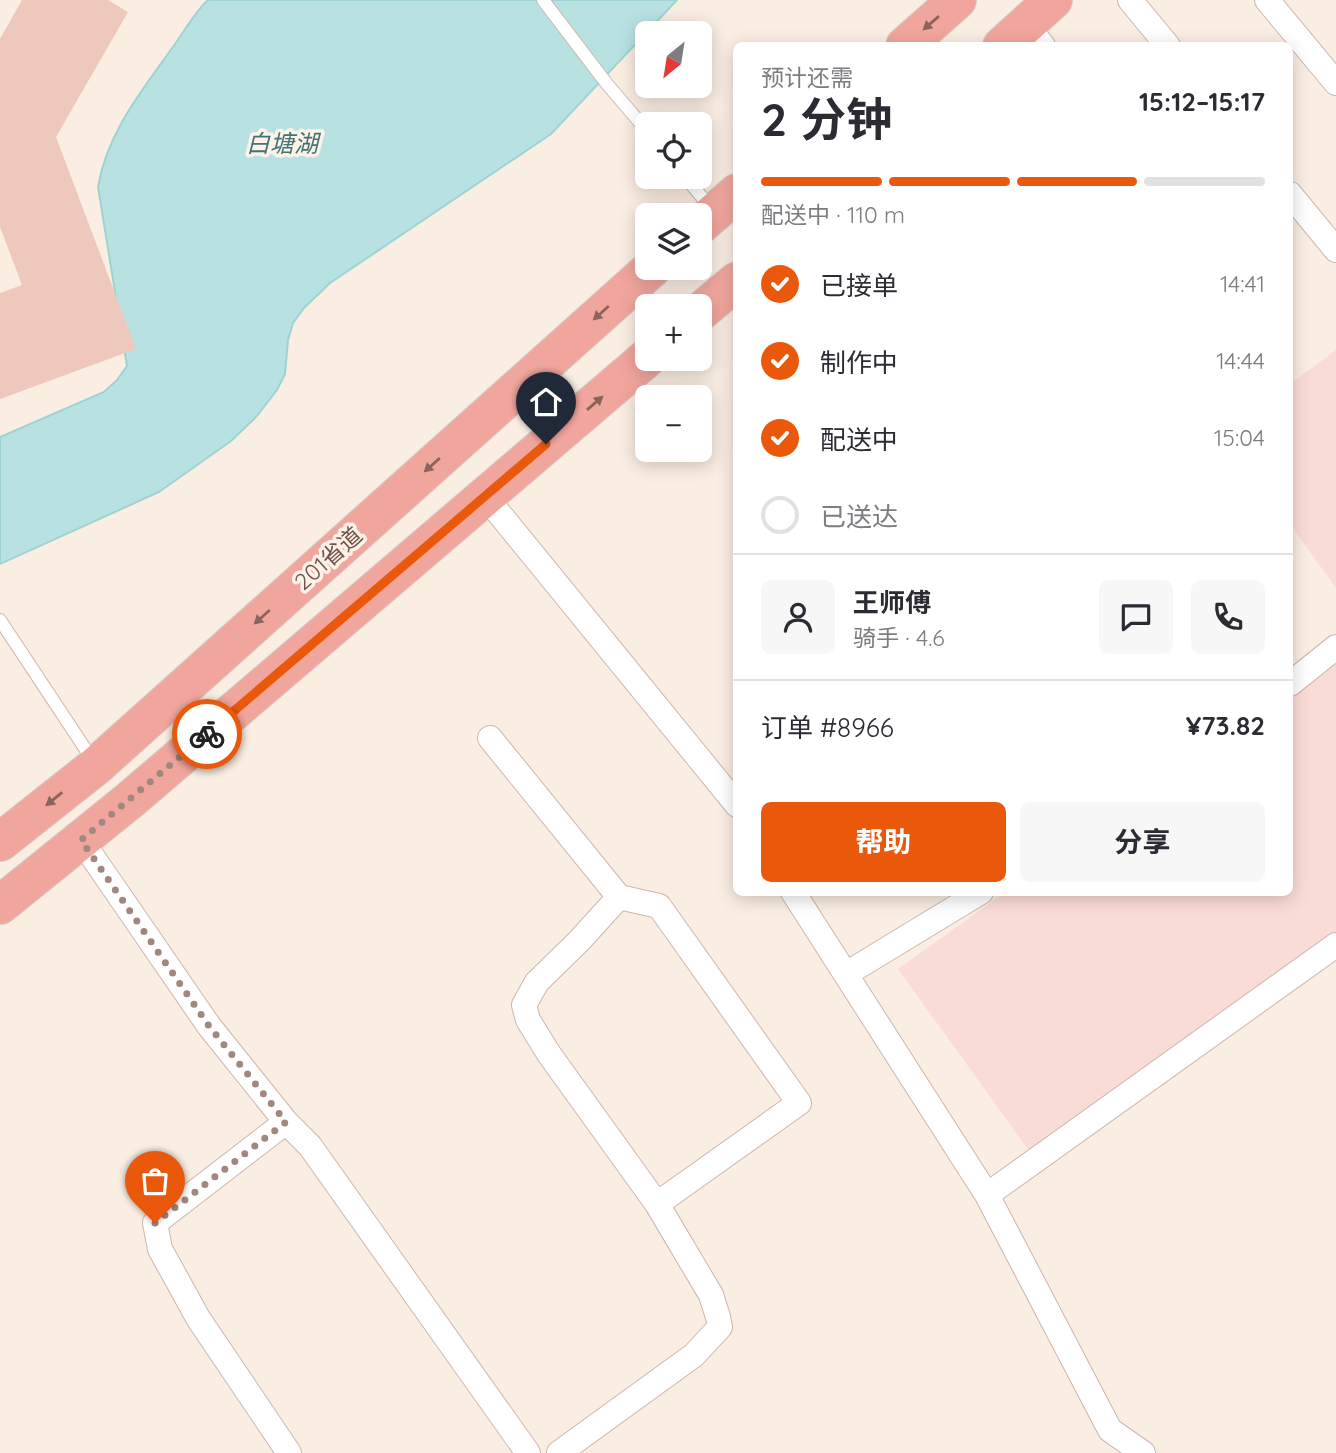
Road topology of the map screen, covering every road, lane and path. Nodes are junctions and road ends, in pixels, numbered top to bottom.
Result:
1 (543, 0) edge
2 (957, 0) edge
3 (1130, 0) edge
4 (1267, 0) edge
5 (910, 42) edge
6 (1165, 42) edge
7 (1336, 83) edge
8 (635, 117) edge
9 (697, 189) edge
10 (1293, 198) edge
11 (717, 210) edge
12 (1336, 250) edge
13 (639, 280) edge
14 (733, 284) edge
15 (712, 302) edge
16 (635, 368) edge
17 (485, 496) junction
18 (0, 620) edge
19 (1336, 647) edge
20 (1293, 682) edge
21 (490, 738) dead end
22 (96, 766) junction
23 (733, 800) edge
24 (81, 840) junction
25 (0, 842) edge
26 (796, 896) edge
27 (974, 896) edge
28 (619, 897) junction
29 (0, 905) edge
30 (1336, 945) edge
31 (846, 974) junction
32 (286, 1122) junction
33 (987, 1195) junction
34 (657, 1204) junction
35 (289, 1453) edge
36 (527, 1453) edge
37 (559, 1453) edge
38 (1143, 1453) edge

1 - 8 lane
2 -> 5 highway
3 - 6 street
4 - 7 street
9 - 11 lane
10 - 12 street
13 -> 22 highway, 201省道
14 - 15 highway
17 -> 16 highway
17 - 23 street
17 - 24 highway
18 - 22 lane
19 - 20 street
21 - 28 street
22 -> 25 highway, 201省道
24 - 29 highway
24 - 32 street
26 - 31 street
27 - 31 street
28 - 34 street
28 - 34 street
30 - 33 street
31 - 33 street
32 - 35 street
32 - 36 street
33 - 38 street
34 - 37 street

